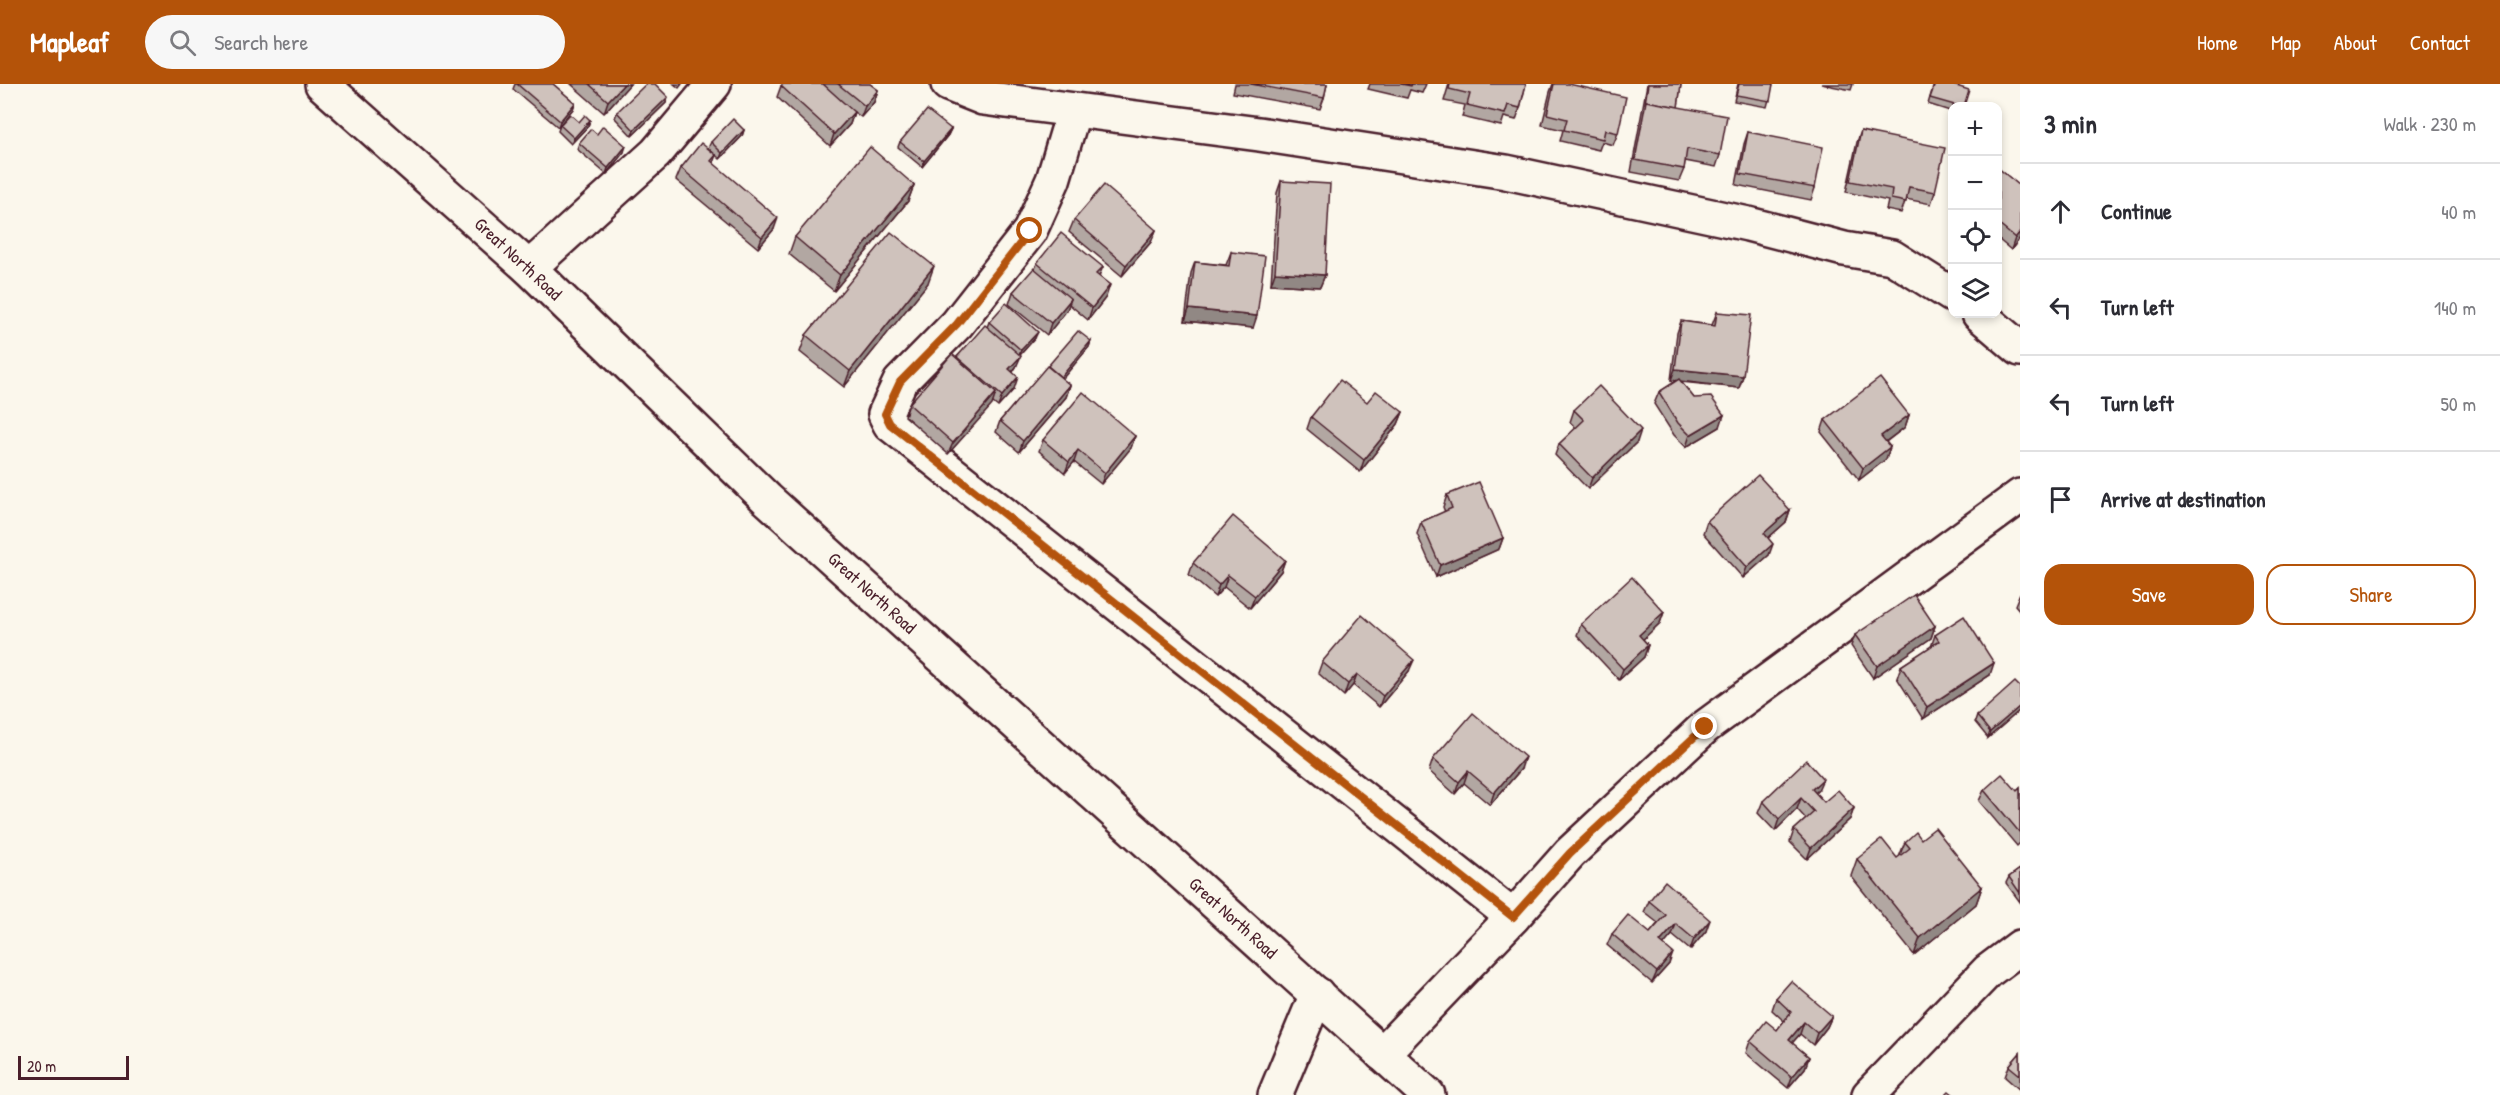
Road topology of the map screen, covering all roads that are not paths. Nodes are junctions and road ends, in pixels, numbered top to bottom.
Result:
1 (322, 84) edge
2 (714, 84) edge
3 (948, 84) edge
4 (1074, 110) junction
5 (529, 268) junction
6 (1948, 292) edge
7 (1984, 318) edge
8 (2020, 349) edge
9 (2020, 496) edge
10 (1513, 917) junction
11 (2020, 947) edge
12 (1317, 994) junction
13 (1382, 1054) junction
14 (1275, 1095) edge
15 (1428, 1095) edge
16 (1869, 1095) edge

1 - 5 main road, Great North Road
2 - 5 main road
3 - 4 main road
4 - 6 main road
4 - 10 main road
5 - 12 main road, Great North Road
7 - 8 main road
9 - 10 main road
10 - 13 main road
11 - 16 main road
12 - 13 main road, Great North Road
12 - 14 main road
13 - 15 main road, Great North Road

